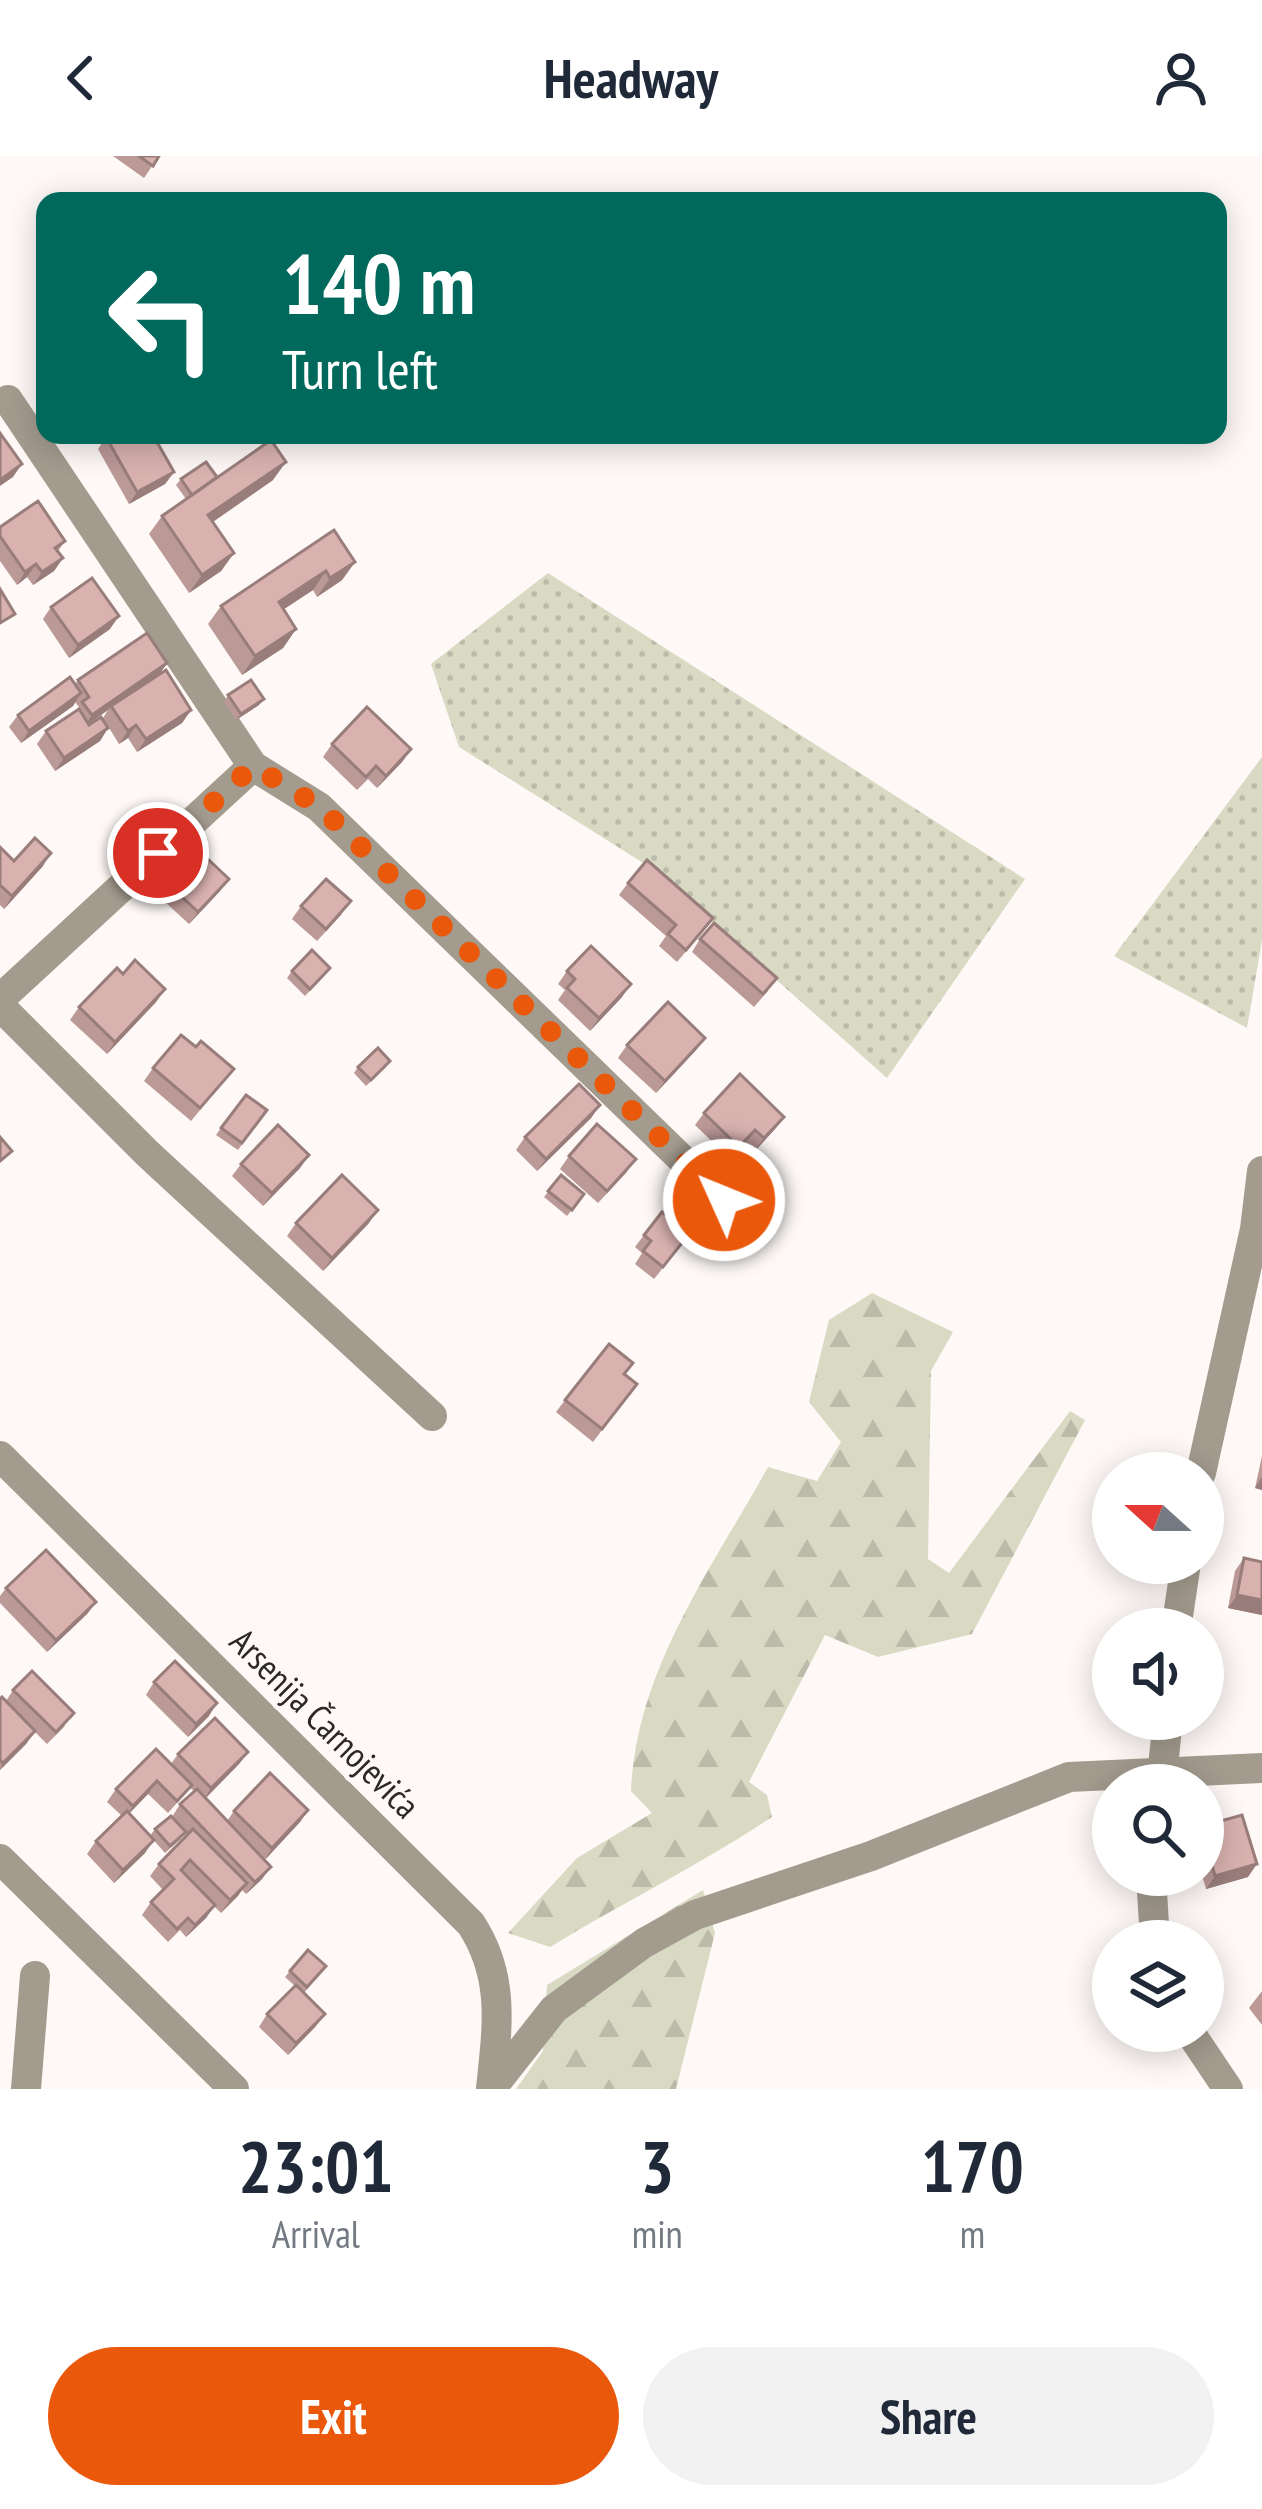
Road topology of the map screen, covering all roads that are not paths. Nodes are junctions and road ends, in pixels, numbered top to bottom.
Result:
1 (8, 400) dead end
2 (36, 442) edge
3 (37, 444) edge
4 (253, 766) junction
5 (0, 1002) edge
6 (1262, 1171) edge
7 (724, 1200) dead end
8 (431, 1416) dead end
9 (1206, 1452) edge
10 (0, 1456) edge
11 (1262, 1768) edge
12 (1224, 1771) edge
13 (1092, 1777) edge
14 (0, 1858) edge
15 (35, 1976) dead end
16 (1203, 2052) edge
17 (26, 2089) edge
18 (234, 2089) edge
19 (490, 2089) edge
20 (1228, 2089) edge

1 - 2 street
3 - 4 street
4 - 5 street
4 - 7 street
5 - 8 street
6 - 9 street
10 - 19 street, Arsenija Čarnojevića
11 - 12 street
13 - 19 street
14 - 18 street
15 - 17 street
16 - 20 street

